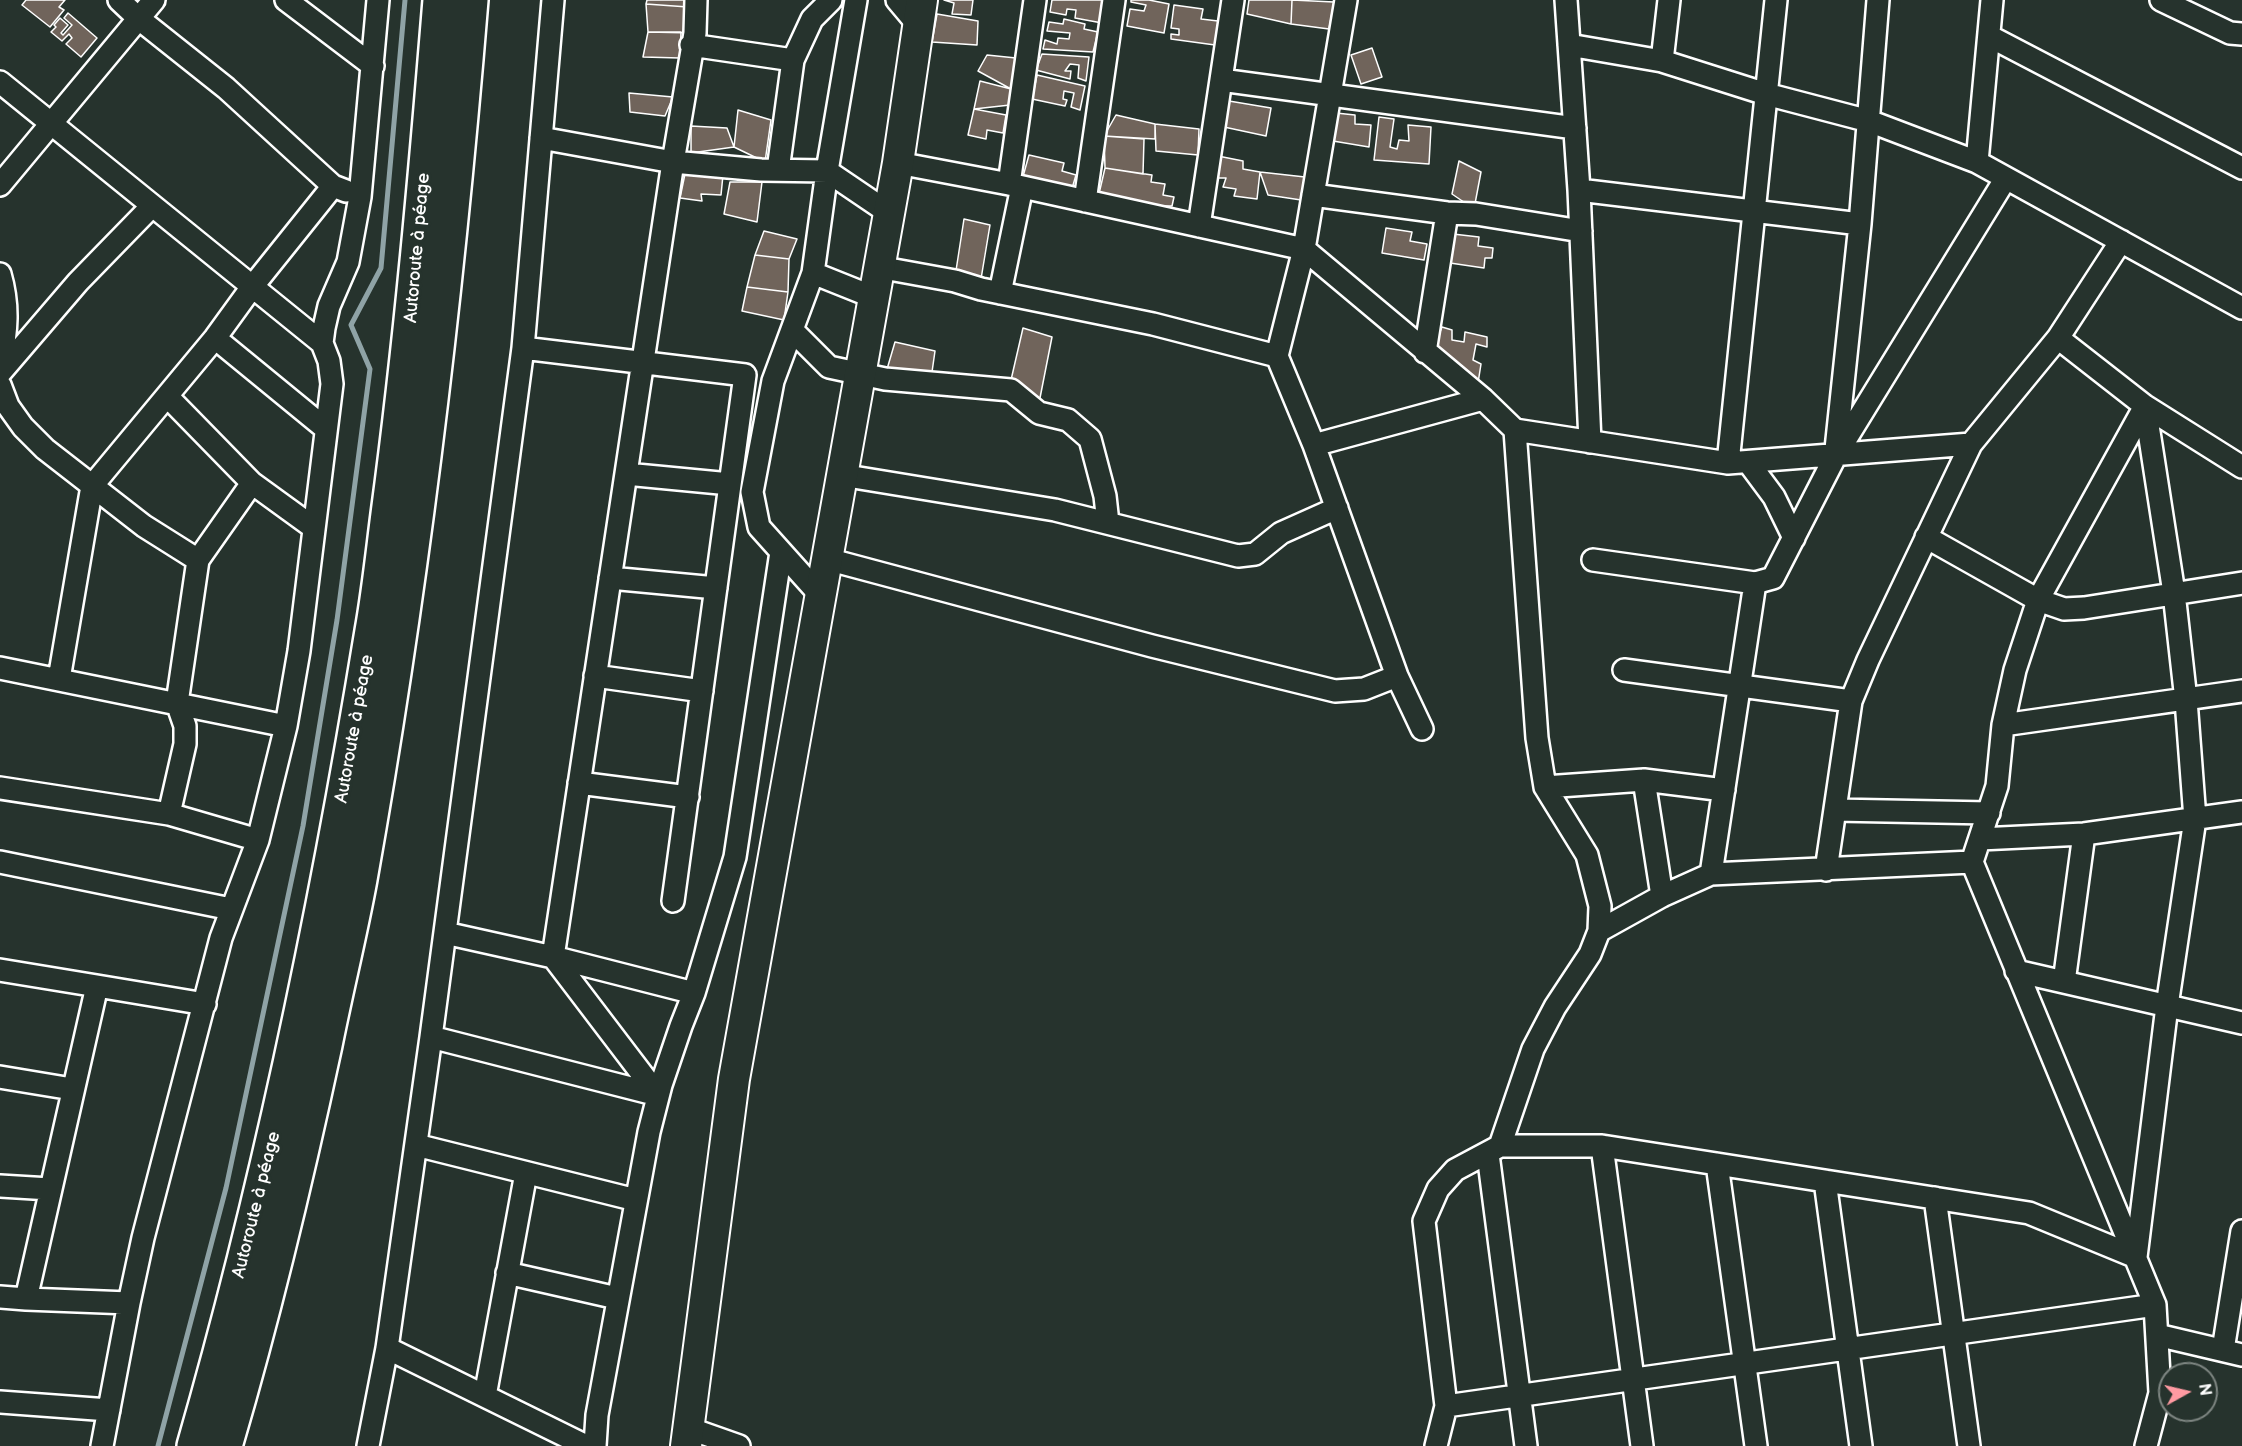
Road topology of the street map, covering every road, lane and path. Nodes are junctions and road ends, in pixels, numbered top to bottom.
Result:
1 (119, 0) edge
2 (154, 0) edge
3 (378, 0) edge
4 (440, 0) edge
5 (471, 0) edge
6 (553, 0) edge
7 (696, 0) edge
8 (831, 0) edge
9 (856, 0) edge
10 (897, 0) edge
11 (1035, 0) edge
12 (1114, 0) edge
13 (1233, 0) edge
14 (1346, 0) edge
15 (1566, 0) edge
16 (1669, 0) edge
17 (1776, 0) edge
18 (1878, 0) edge
19 (1992, 0) edge
20 (2161, 0) edge
21 (292, 2) edge
22 (920, 13) edge
23 (138, 18) junction
24 (2242, 33) edge
25 (1989, 36) junction
26 (692, 45) junction
27 (1569, 45) junction
28 (793, 60) junction
29 (1662, 61) junction
30 (373, 66) junction
31 (1221, 80) junction
32 (0, 82) edge
33 (1766, 94) junction
34 (1331, 96) junction
35 (1869, 121) junction
36 (51, 125) junction
37 (1575, 128) junction
38 (541, 138) junction
39 (673, 162) junction
40 (1977, 162) junction
41 (898, 163) junction
42 (2242, 168) edge
43 (778, 170) junction
44 (827, 171) junction
45 (2006, 178) junction
46 (0, 185) edge
47 (1015, 185) junction
48 (333, 186) junction
49 (1579, 190) junction
50 (1313, 195) junction
51 (360, 197) junction
52 (1084, 201) junction
53 (152, 206) junction
54 (1754, 211) junction
55 (889, 213) junction
56 (1447, 213) junction
57 (1860, 224) junction
58 (1199, 226) junction
59 (1581, 231) junction
60 (2121, 242) junction
61 (1304, 249) junction
62 (878, 267) junction
63 (813, 273) junction
64 (0, 274) edge
65 (252, 287) junction
66 (1000, 293) junction
67 (873, 297) junction
68 (2242, 308) edge
69 (792, 330) junction
70 (215, 338) junction
71 (2058, 338) junction
72 (322, 343) junction
73 (523, 348) junction
74 (1425, 352) junction
75 (1277, 356) junction
76 (0, 363) edge
77 (643, 363) junction
78 (0, 373) edge
79 (860, 373) junction
80 (0, 385) edge
81 (167, 396) junction
82 (1482, 399) junction
83 (2145, 406) junction
84 (326, 429) junction
85 (1515, 430) junction
86 (1590, 442) junction
87 (1971, 444) junction
88 (1314, 445) junction
89 (1836, 455) junction
90 (1738, 462) junction
91 (2242, 467) edge
92 (626, 474) junction
93 (841, 475) junction
94 (252, 483) junction
95 (730, 484) junction
96 (92, 486) junction
97 (1336, 508) junction
98 (1108, 523) junction
99 (314, 528) junction
100 (1926, 537) junction
101 (1794, 538) junction
102 (782, 552) junction
103 (826, 559) junction
104 (198, 560) junction
105 (1593, 560) dead end
106 (610, 578) junction
107 (2242, 583) edge
108 (1755, 584) junction
109 (716, 588) junction
110 (2174, 593) junction
111 (820, 595) junction
112 (2038, 600) junction
113 (0, 668) edge
114 (1624, 670) dead end
115 (595, 676) junction
116 (1397, 676) junction
117 (59, 679) junction
118 (1740, 686) junction
119 (702, 691) junction
120 (2242, 691) edge
121 (2186, 700) junction
122 (1851, 701) junction
123 (177, 703) junction
124 (2003, 725) junction
125 (286, 726) junction
126 (1422, 729) dead end
127 (1644, 780) junction
128 (579, 783) junction
129 (1545, 787) junction
130 (0, 788) edge
131 (1724, 790) junction
132 (687, 797) junction
133 (1835, 810) junction
134 (2242, 812) edge
135 (1989, 813) junction
136 (169, 814) junction
137 (2195, 819) junction
138 (2084, 834) junction
139 (1980, 839) junction
140 (258, 840) junction
141 (0, 862) edge
142 (1972, 862) junction
143 (1826, 870) junction
144 (1711, 874) junction
145 (1662, 896) junction
146 (674, 902) dead end
147 (231, 909) junction
148 (1599, 931) junction
149 (445, 933) junction
150 (553, 957) junction
151 (0, 970) edge
152 (2016, 971) junction
153 (2064, 982) junction
154 (96, 986) junction
155 (694, 993) junction
156 (205, 1004) junction
157 (2167, 1006) junction
158 (2242, 1023) edge
159 (431, 1037) junction
160 (0, 1077) edge
161 (72, 1089) junction
162 (658, 1095) junction
163 (416, 1145) junction
164 (1602, 1146) junction
165 (1494, 1150) junction
166 (1717, 1164) junction
167 (526, 1173) junction
168 (1825, 1181) junction
169 (0, 1186) edge
170 (50, 1189) junction
171 (1935, 1198) junction
172 (636, 1200) junction
173 (2242, 1231) edge
174 (2136, 1257) junction
175 (507, 1273) junction
176 (0, 1297) edge
177 (617, 1298) junction
178 (26, 1299) junction
179 (129, 1303) junction
180 (2155, 1305) junction
181 (1953, 1334) junction
182 (2157, 1335) junction
183 (387, 1348) junction
184 (1848, 1349) junction
185 (2233, 1352) edge
186 (1744, 1364) junction
187 (1634, 1379) junction
188 (485, 1396) junction
189 (1519, 1396) junction
190 (0, 1402) edge
191 (1446, 1406) junction
192 (108, 1410) junction
193 (687, 1437) edge
194 (102, 1446) edge
195 (194, 1446) edge
196 (225, 1446) edge
197 (368, 1446) edge
198 (586, 1446) edge
199 (595, 1446) edge
200 (739, 1446) edge
201 (1436, 1446) edge
202 (1526, 1446) edge
203 (1642, 1446) edge
204 (1756, 1446) edge
205 (1861, 1446) edge
206 (1969, 1446) edge
207 (2146, 1446) edge

1 - 23 street
2 - 23 street
3 - 30 street
4 - 195 highway, Autoroute à péage
5 - 196 highway
6 - 38 street
7 - 26 street
8 - 28 street
9 - 44 street
10 - 22 street
11 - 47 street
12 - 52 street
13 - 31 street
14 - 34 street
15 - 27 street
16 - 29 street
17 - 33 street
18 - 35 street
19 - 25 street
20 - 24 street
21 - 30 street
22 - 41 street
23 - 36 street
23 - 48 street
25 - 40 street
25 - 42 street
26 - 28 street
26 - 39 street
27 - 29 street
27 - 37 street
28 - 43 street
29 - 33 street
30 - 51 street
31 - 34 street
31 - 58 street
32 - 36 street
33 - 35 street
33 - 54 street
34 - 37 street
34 - 50 street
35 - 40 street
35 - 57 street
36 - 46 street
36 - 53 street
37 - 49 street
38 - 39 street
38 - 73 street
39 - 43 street
39 - 77 street
40 - 45 street
41 - 47 street
41 - 55 street
43 - 44 street
44 - 55 street
44 - 63 street
45 - 60 street
45 - 89 street
47 - 52 street
47 - 66 street
48 - 51 street
48 - 65 street
49 - 54 street
49 - 59 street
50 - 56 street
50 - 61 street
51 - 72 street
52 - 58 street
53 - 65 street
53 - 78 street
54 - 57 street
54 - 90 street
55 - 62 street
56 - 59 street
56 - 74 street
57 - 89 street
58 - 61 street
59 - 86 street
60 - 68 street
60 - 71 street
61 - 74 street
61 - 75 street
62 - 66 street
62 - 67 street
63 - 67 street
63 - 69 street
64 - 76 street
65 - 70 street
65 - 72 street
66 - 75 street
67 - 79 street
69 - 79 street
69 - 102 street
70 - 81 street
70 - 84 street
71 - 83 street
71 - 87 street
72 - 84 street
73 - 77 street
73 - 149 street
74 - 82 street
75 - 88 street
77 - 92 street
77 - 95 street
79 - 93 street
79 - 98 street
80 - 96 street
81 - 94 street
81 - 96 street
82 - 85 street
82 - 88 street
83 - 91 street
83 - 110 street
83 - 112 street
84 - 99 street
85 - 86 street
85 - 129 street
86 - 90 street
87 - 89 street
87 - 100 street
88 - 97 street
89 - 90 street
89 - 101 street
90 - 101 street
92 - 95 street
92 - 106 street
93 - 98 street
93 - 103 street
94 - 99 street
94 - 104 street
95 - 109 street
96 - 104 street
96 - 117 street
97 - 98 street
97 - 116 street
99 - 125 street
100 - 112 street
100 - 122 street
101 - 108 street
102 - 111 street
102 - 155 street
103 - 111 street
103 - 116 street
104 - 123 street
105 - 108 street
106 - 109 street
106 - 115 street
107 - 110 street
108 - 118 street
109 - 119 street
110 - 112 street
110 - 121 street
111 - 193 street
112 - 124 street
113 - 117 street
114 - 118 street
115 - 119 street
115 - 128 street
116 - 126 street
117 - 123 street
118 - 122 street
118 - 131 street
119 - 132 street
120 - 121 street
121 - 124 street
121 - 137 street
122 - 133 street
123 - 125 street
123 - 136 street
124 - 135 street
125 - 140 street
127 - 129 street
127 - 131 street
127 - 145 street
128 - 132 street
128 - 150 street
129 - 148 street
130 - 136 street
131 - 144 street
132 - 146 street
133 - 135 street
133 - 143 street
134 - 137 street
135 - 139 street
136 - 140 street
137 - 138 street
137 - 157 street
138 - 139 street
138 - 153 street
139 - 142 street
140 - 147 street
141 - 147 street
142 - 143 street
142 - 152 street
143 - 144 street
144 - 145 street
145 - 148 street
147 - 156 street
148 - 165 street
149 - 150 street
149 - 159 street
150 - 155 street
150 - 162 street
151 - 154 street
152 - 153 street
152 - 174 street
153 - 157 street
154 - 156 street
154 - 161 street
155 - 162 street
156 - 179 street
157 - 158 street
157 - 174 street
159 - 162 street
159 - 163 street
160 - 161 street
161 - 170 street
162 - 172 street
163 - 167 street
163 - 183 street
164 - 165 street
164 - 166 street
164 - 187 street
165 - 189 street
165 - 191 street
166 - 168 street
166 - 186 street
167 - 172 street
167 - 175 street
168 - 171 street
168 - 184 street
169 - 170 street
170 - 178 street
171 - 174 street
171 - 181 street
172 - 177 street
173 - 185 street
174 - 180 street
175 - 177 street
175 - 188 street
176 - 178 street
177 - 199 street
178 - 179 street
179 - 192 street
180 - 181 street
180 - 182 street
181 - 184 street
181 - 206 street
182 - 185 street
182 - 207 street
183 - 188 street
183 - 197 street
184 - 186 street
184 - 205 street
186 - 187 street
186 - 204 street
187 - 189 street
187 - 203 street
188 - 198 street
189 - 191 street
189 - 202 street
190 - 192 street
191 - 201 street
192 - 194 street
193 - 200 street

